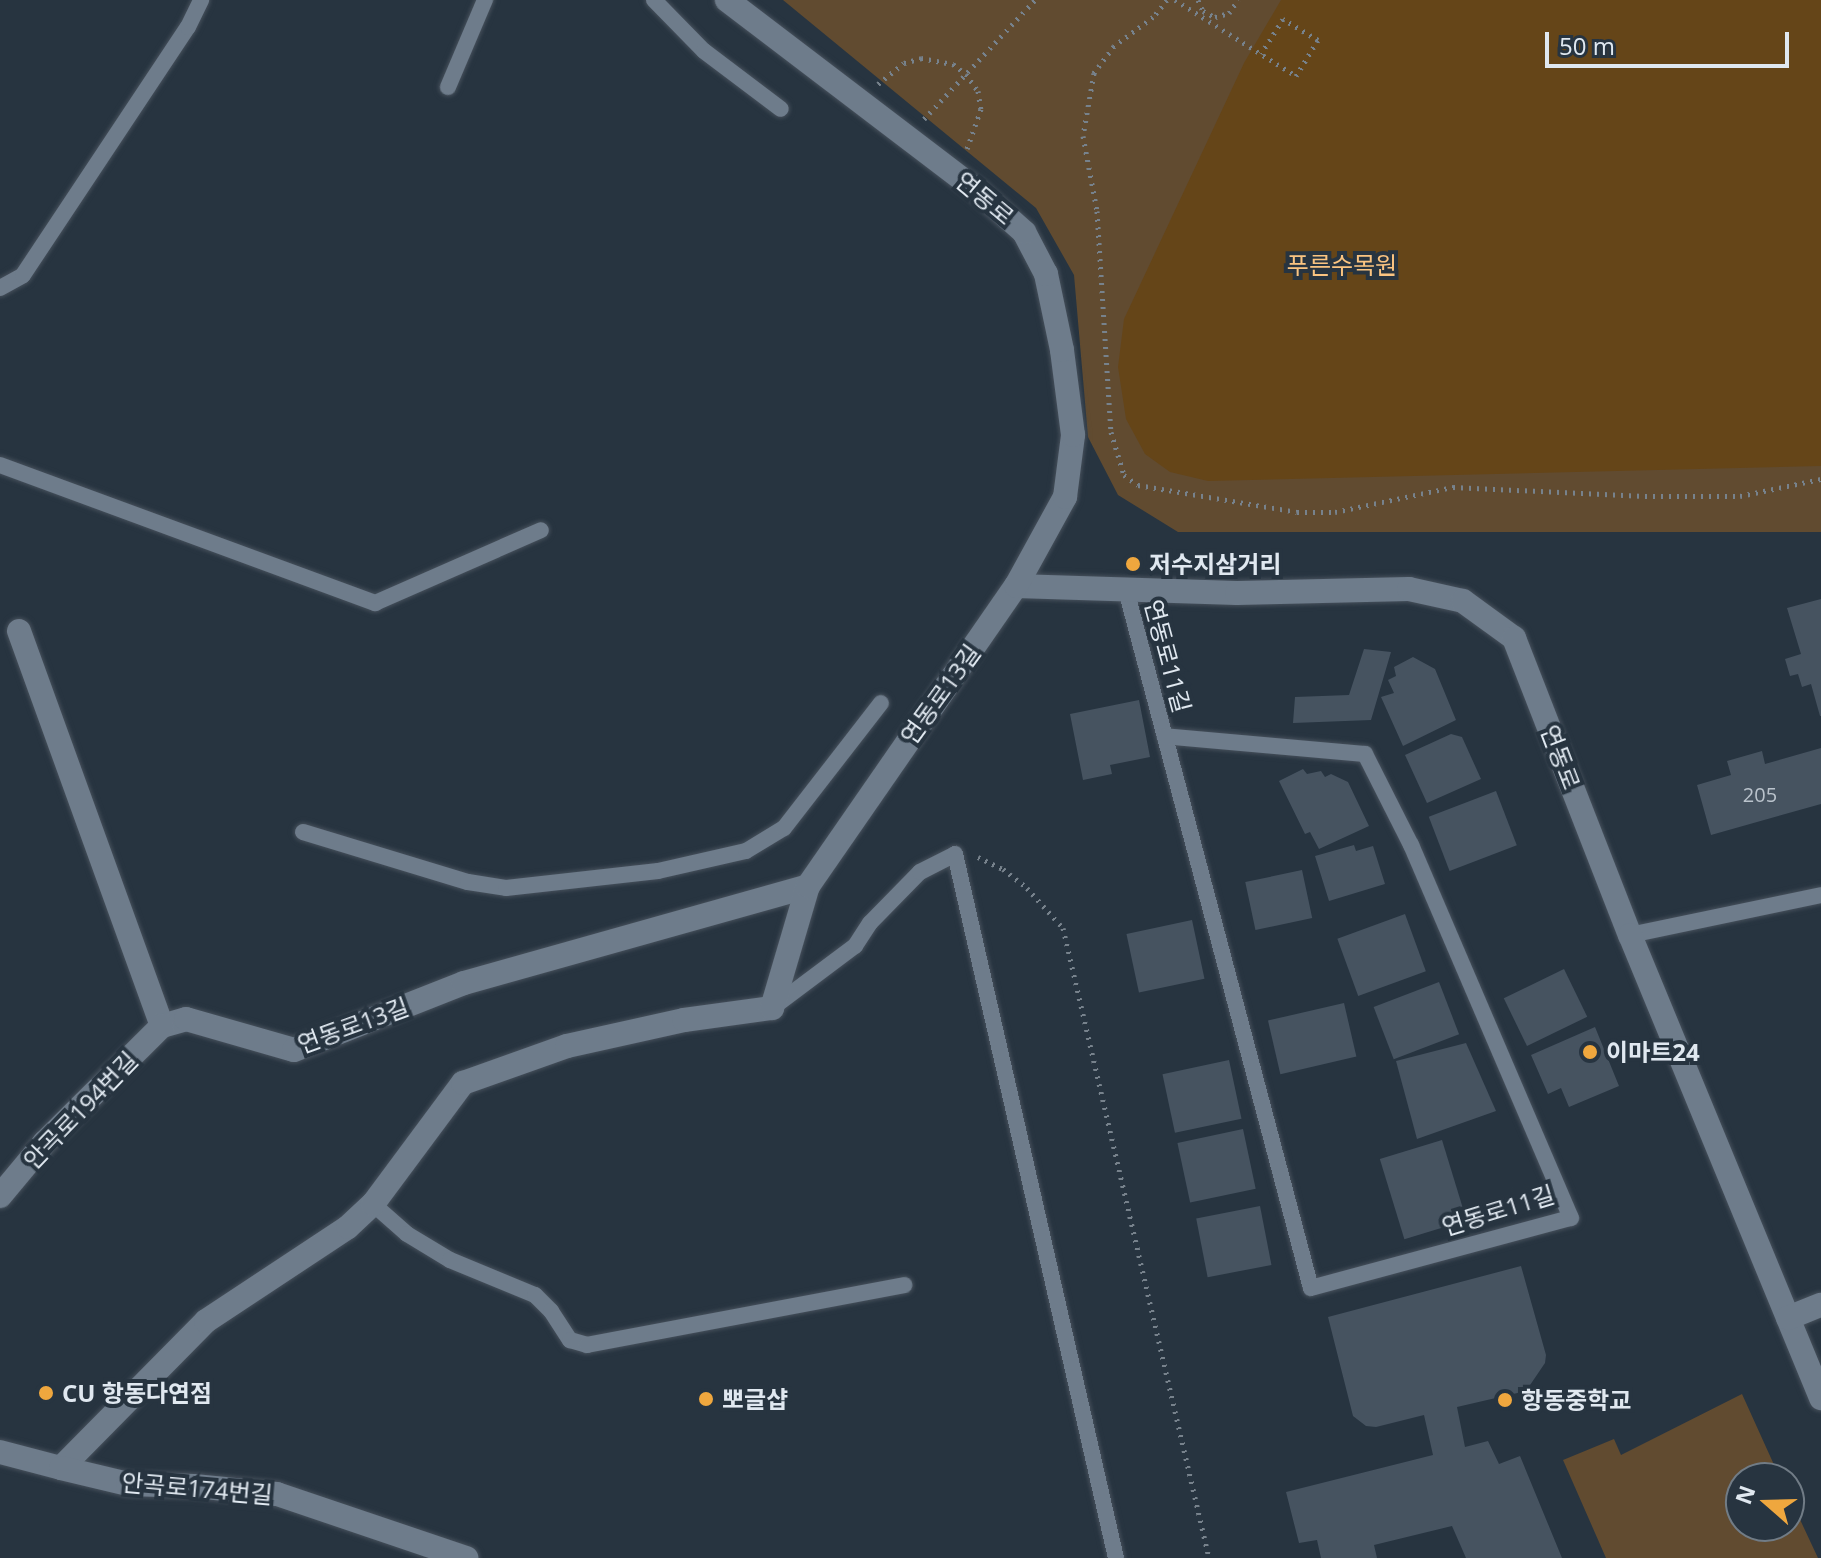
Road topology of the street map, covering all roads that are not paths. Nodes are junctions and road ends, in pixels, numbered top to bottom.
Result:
1 (201, 0) edge
2 (485, 0) edge
3 (654, 0) edge
4 (727, 0) edge
5 (448, 87) dead end
6 (781, 109) dead end
7 (0, 288) edge
8 (0, 465) edge
9 (1065, 497) joint
10 (541, 530) dead end
11 (1016, 586) junction
12 (1126, 590) junction
13 (19, 631) dead end
14 (881, 703) dead end
15 (1165, 736) junction
16 (303, 832) dead end
17 (808, 886) junction
18 (1821, 895) edge
19 (1630, 935) junction
20 (772, 1008) junction
21 (162, 1026) junction
22 (0, 1196) edge
23 (373, 1204) junction
24 (904, 1285) dead end
25 (1821, 1305) edge
26 (1788, 1318) junction
27 (1821, 1398) edge
28 (0, 1452) edge
29 (61, 1468) junction
30 (466, 1558) edge
31 (1116, 1558) edge

1 - 7 lane
2 - 5 lane
3 - 6 lane
4 - 9 street, 연동로
8 - 10 lane
9 - 11 street, 연동로13길
11 - 12 street, 연동로
11 - 17 street, 연동로13길
12 - 15 lane, 연동로11길
12 - 19 street, 연동로
13 - 21 street
14 - 16 lane
15 - 15 lane, 연동로11길
17 - 20 street, 연동로13길
17 - 21 street, 연동로13길
18 - 19 lane
19 - 26 street, 연동로
20 - 23 street
20 - 31 lane
21 - 22 street, 안곡로194번길
23 - 24 lane
23 - 29 street
25 - 26 street
26 - 27 street, 연동로
28 - 29 street
29 - 30 street, 안곡로174번길

